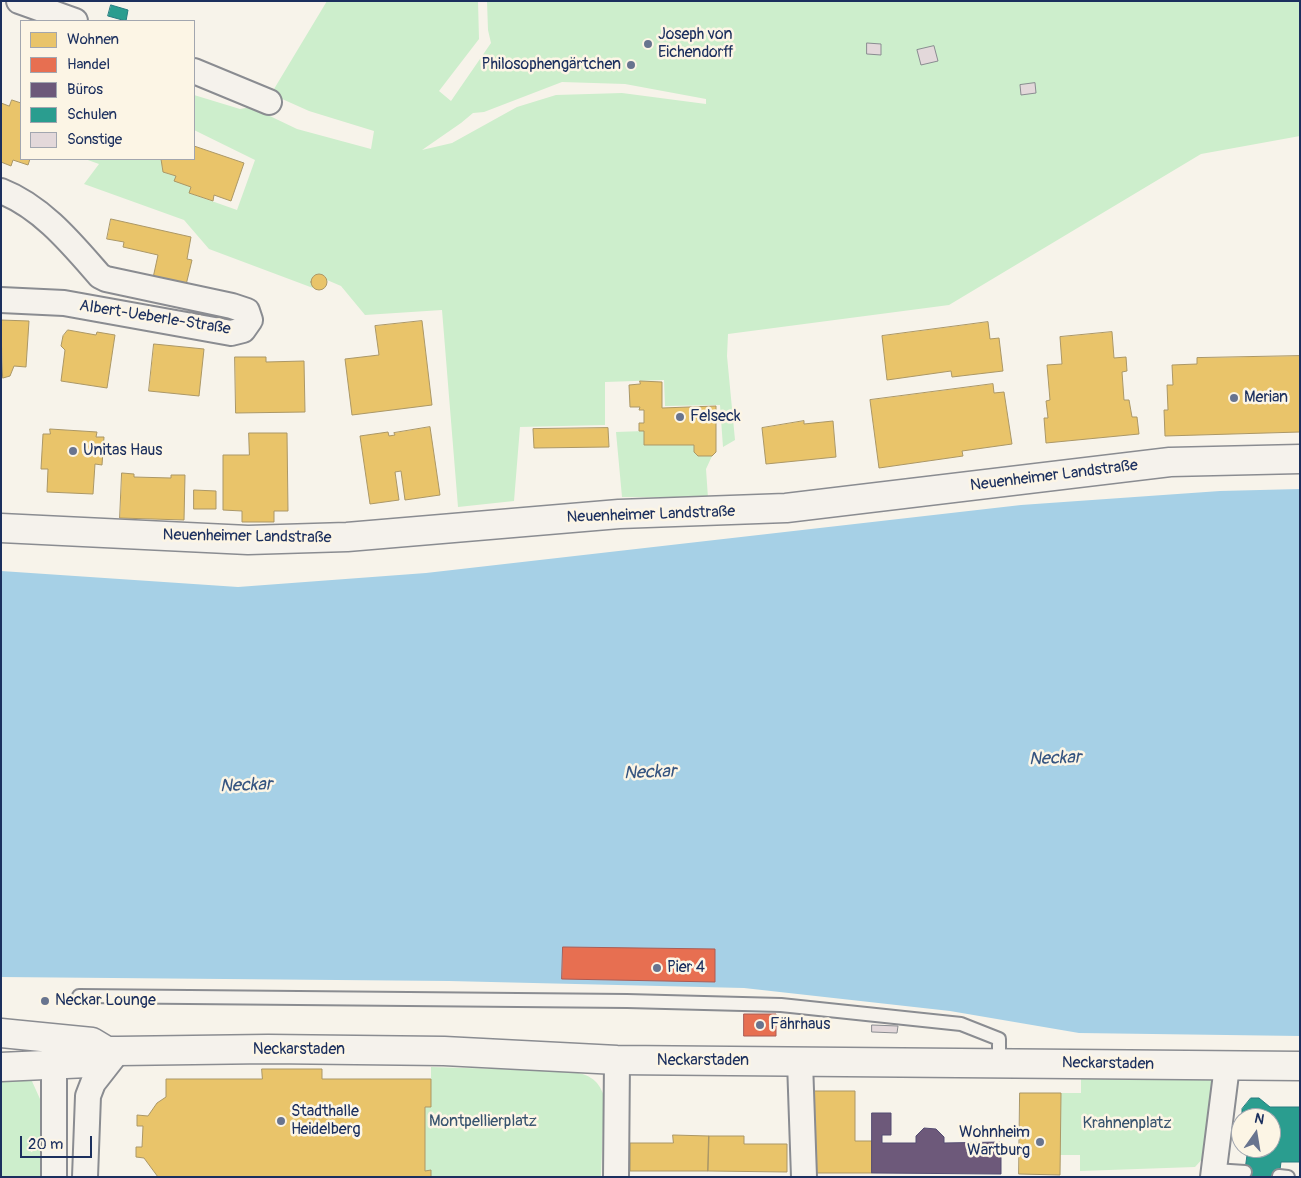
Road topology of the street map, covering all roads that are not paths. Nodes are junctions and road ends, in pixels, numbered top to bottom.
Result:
1 (19, 1) edge
2 (72, 20) edge
3 (195, 71) edge
4 (269, 102) dead end
5 (1, 191) edge
6 (1, 300) edge
7 (1300, 459) edge
8 (1, 528) edge
9 (80, 996) dead end
10 (1, 1033) edge
11 (113, 1051) junction
12 (54, 1052) junction
13 (617, 1060) junction
14 (800, 1062) junction
15 (999, 1064) junction
16 (1227, 1066) junction
17 (1300, 1066) edge
18 (1, 1067) edge
19 (1245, 1172) dead end
20 (1214, 1173) edge
21 (54, 1177) edge
22 (85, 1177) edge
23 (616, 1177) edge
24 (804, 1177) edge

1 - 2 street
3 - 4 street
5 - 6 street, Albert-Ueberle-Straße
7 - 8 main road, Neuenheimer Landstraße
9 - 15 lane
10 - 12 main road, Neckarstaden
11 - 12 main road, Neckarstaden
11 - 13 main road, Neckarstaden
11 - 22 street
12 - 18 main road, Neckarstaden
12 - 21 street
13 - 14 main road, Neckarstaden
13 - 23 street
14 - 15 main road, Neckarstaden
14 - 24 street
15 - 16 main road, Neckarstaden
16 - 17 main road, Neckarstaden
16 - 20 street
19 - 20 lane

